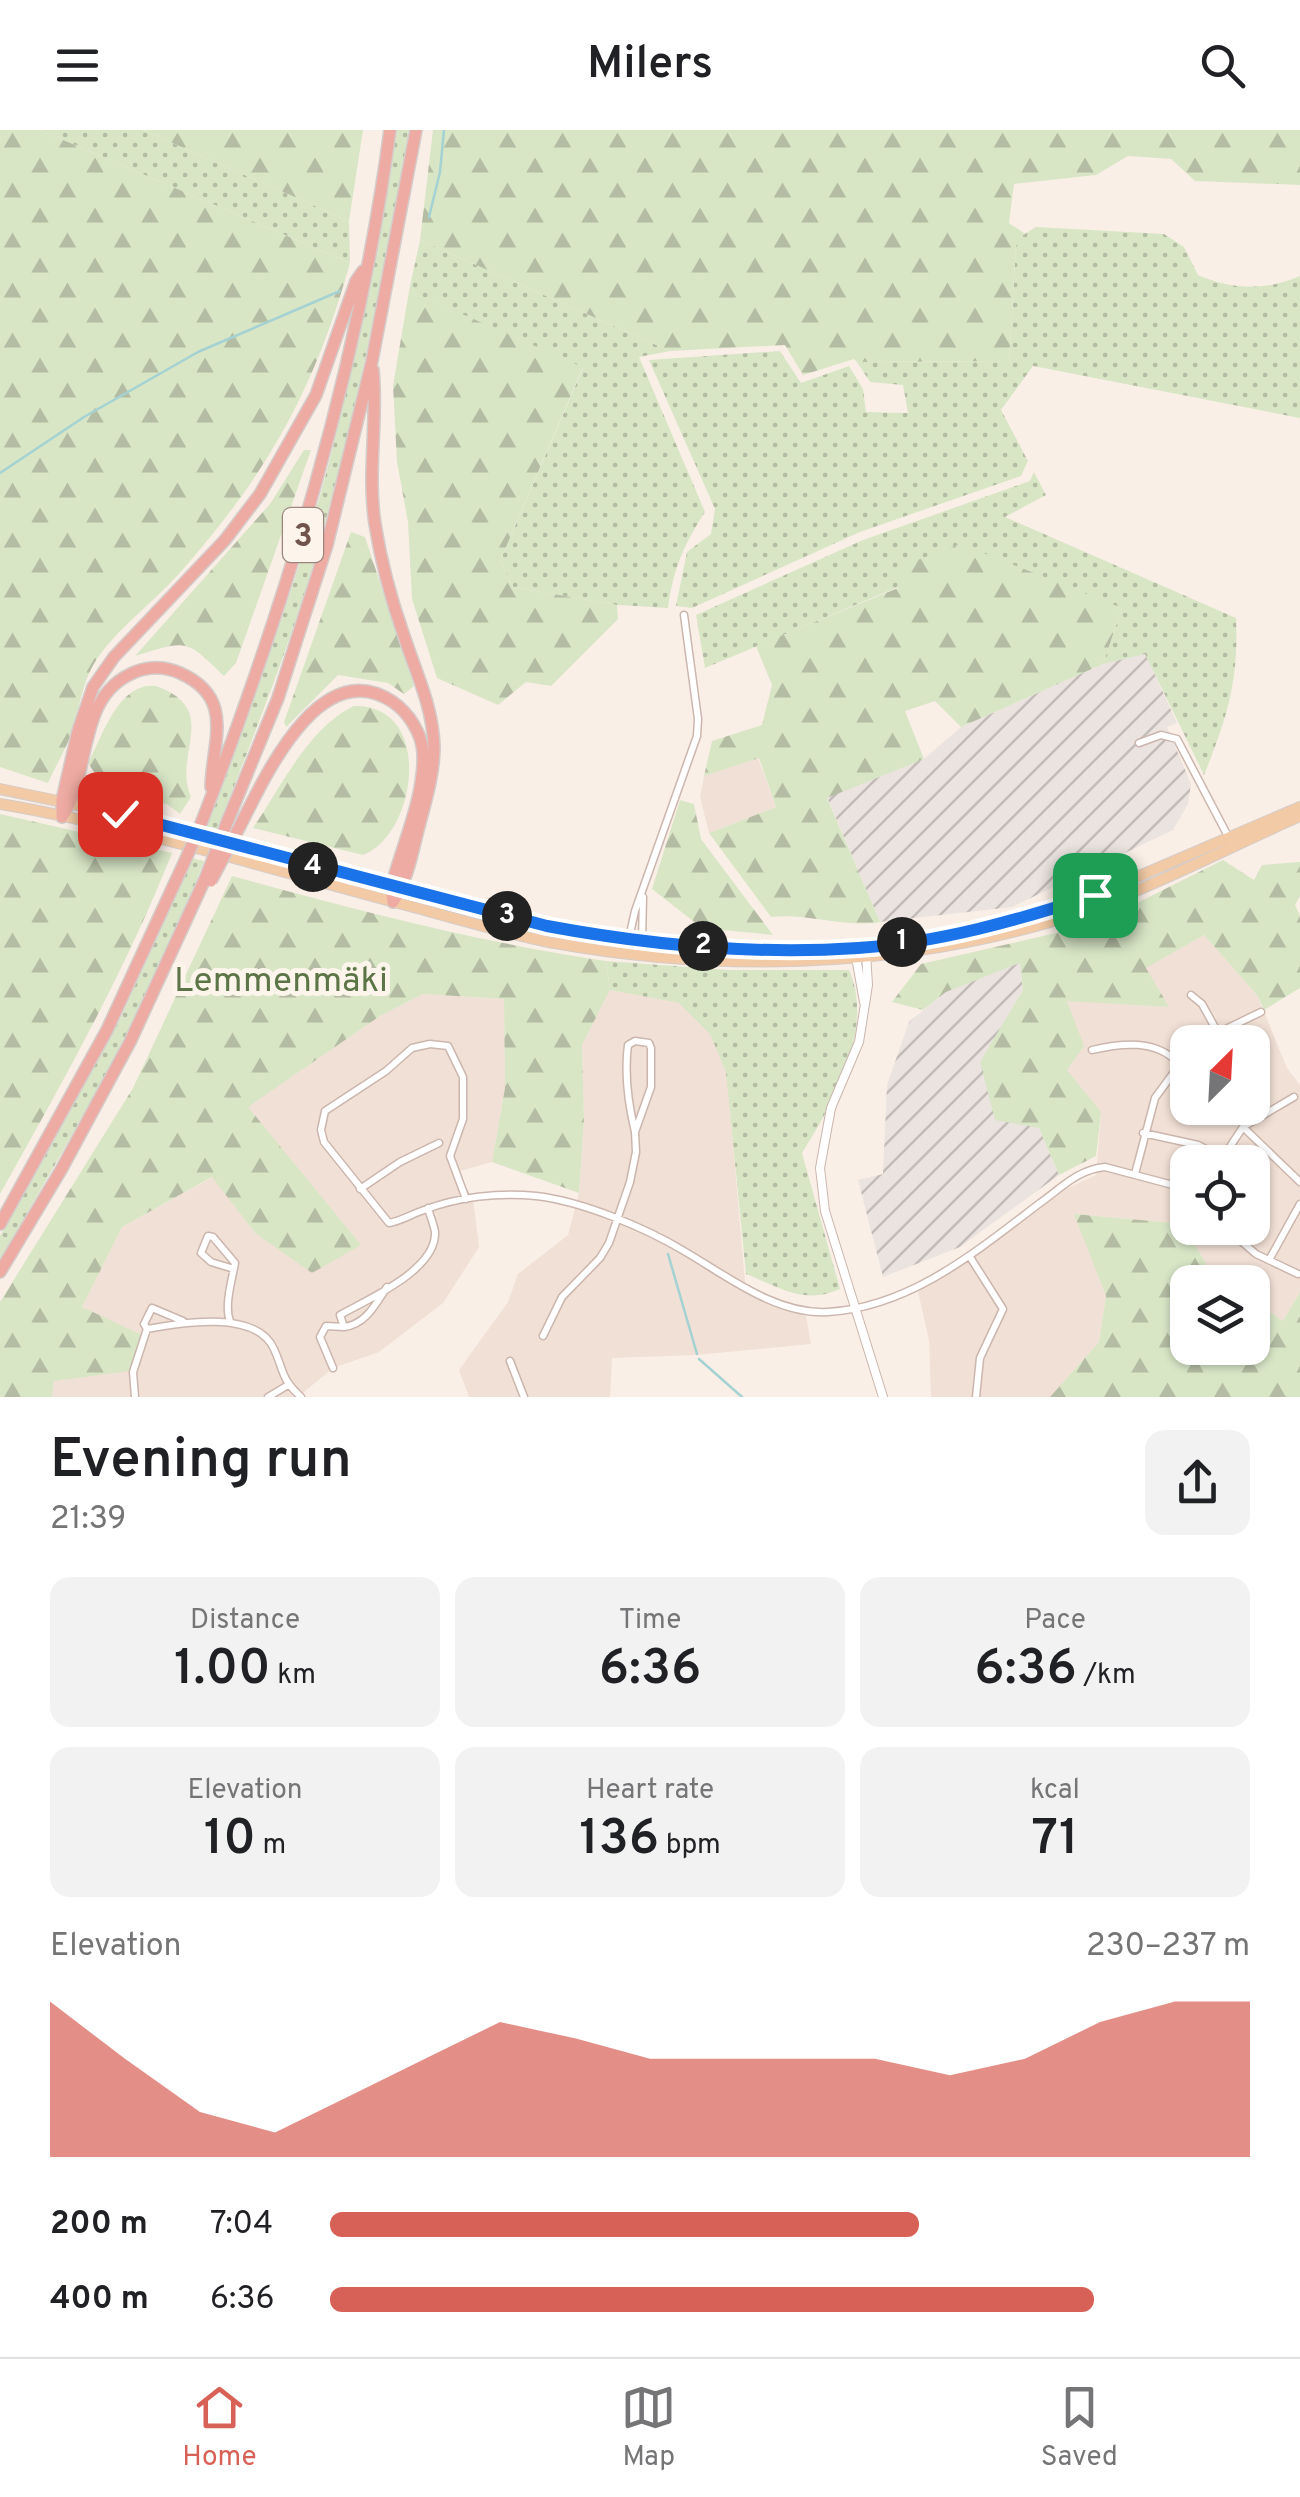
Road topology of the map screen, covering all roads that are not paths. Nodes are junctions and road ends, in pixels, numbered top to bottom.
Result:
1 (390, 130) edge
2 (416, 130) edge
3 (368, 263) junction
4 (372, 361) junction
5 (684, 615) dead end
6 (1139, 743) dead end
7 (0, 789) edge
8 (210, 799) junction
9 (66, 802) junction
10 (0, 804) edge
11 (1300, 807) edge
12 (1300, 816) edge
13 (62, 817) junction
14 (234, 823) junction
15 (1230, 841) junction
16 (396, 889) junction
17 (643, 894) junction
18 (393, 902) junction
19 (635, 939) junction
20 (634, 954) junction
21 (861, 954) junction
22 (1190, 995) dead end
23 (1261, 1012) dead end
24 (1214, 1025) edge
25 (1234, 1025) edge
26 (1092, 1050) dead end
27 (1170, 1058) edge
28 (1170, 1075) edge
29 (1294, 1097) dead end
30 (1243, 1127) junction
31 (635, 1132) junction
32 (1143, 1133) junction
33 (438, 1143) dead end
34 (1194, 1145) edge
35 (1232, 1145) edge
36 (1135, 1174) junction
37 (1300, 1182) edge
38 (1170, 1184) edge
39 (360, 1189) junction
40 (466, 1199) junction
41 (1300, 1204) edge
42 (428, 1208) junction
43 (615, 1220) junction
44 (0, 1224) edge
45 (1244, 1245) edge
46 (970, 1256) junction
47 (1268, 1260) junction
48 (234, 1269) junction
49 (0, 1272) edge
50 (1298, 1274) dead end
51 (387, 1287) junction
52 (855, 1308) junction
53 (183, 1321) junction
54 (230, 1322) junction
55 (344, 1327) junction
56 (147, 1329) junction
57 (543, 1336) dead end
58 (510, 1362) dead end
59 (333, 1368) dead end
60 (288, 1385) junction
61 (135, 1397) edge
62 (268, 1397) edge
63 (301, 1397) edge
64 (524, 1397) edge
65 (883, 1397) edge
66 (976, 1397) edge

1 - 3 highway, 3
2 - 4 highway, 3
3 - 8 highway, 3
3 - 9 highway
4 - 14 highway, 3
4 - 16 highway
5 - 17 street
6 - 15 street
7 - 9 main road
8 - 9 highway
8 - 44 highway, 3, bridge
9 - 13 highway
9 - 16 main road
10 - 13 main road
11 - 15 main road
12 - 15 main road
13 - 18 main road
14 - 16 highway
14 - 49 highway, 3, bridge
15 - 21 main road
16 - 18 highway
16 - 19 main road
17 - 19 street
17 - 19 street
18 - 20 main road
19 - 20 street
19 - 21 main road
20 - 21 main road
21 - 52 street
22 - 24 street
23 - 25 street
26 - 27 street
28 - 32 street
29 - 30 street
30 - 35 street
30 - 37 street
31 - 31 street
31 - 43 street
32 - 34 street
32 - 36 street
33 - 39 street
36 - 38 street
36 - 46 street
39 - 40 street
39 - 42 street
40 - 42 street
40 - 43 street
41 - 47 street
42 - 51 street
43 - 52 street
43 - 57 street
45 - 47 street
46 - 52 street
46 - 66 street
47 - 50 street
48 - 48 street
48 - 54 street
51 - 55 street
51 - 55 street
52 - 65 street
53 - 54 street
53 - 56 street
53 - 56 street
54 - 60 street
55 - 59 street
56 - 61 street
58 - 64 street
60 - 62 street
60 - 63 street

